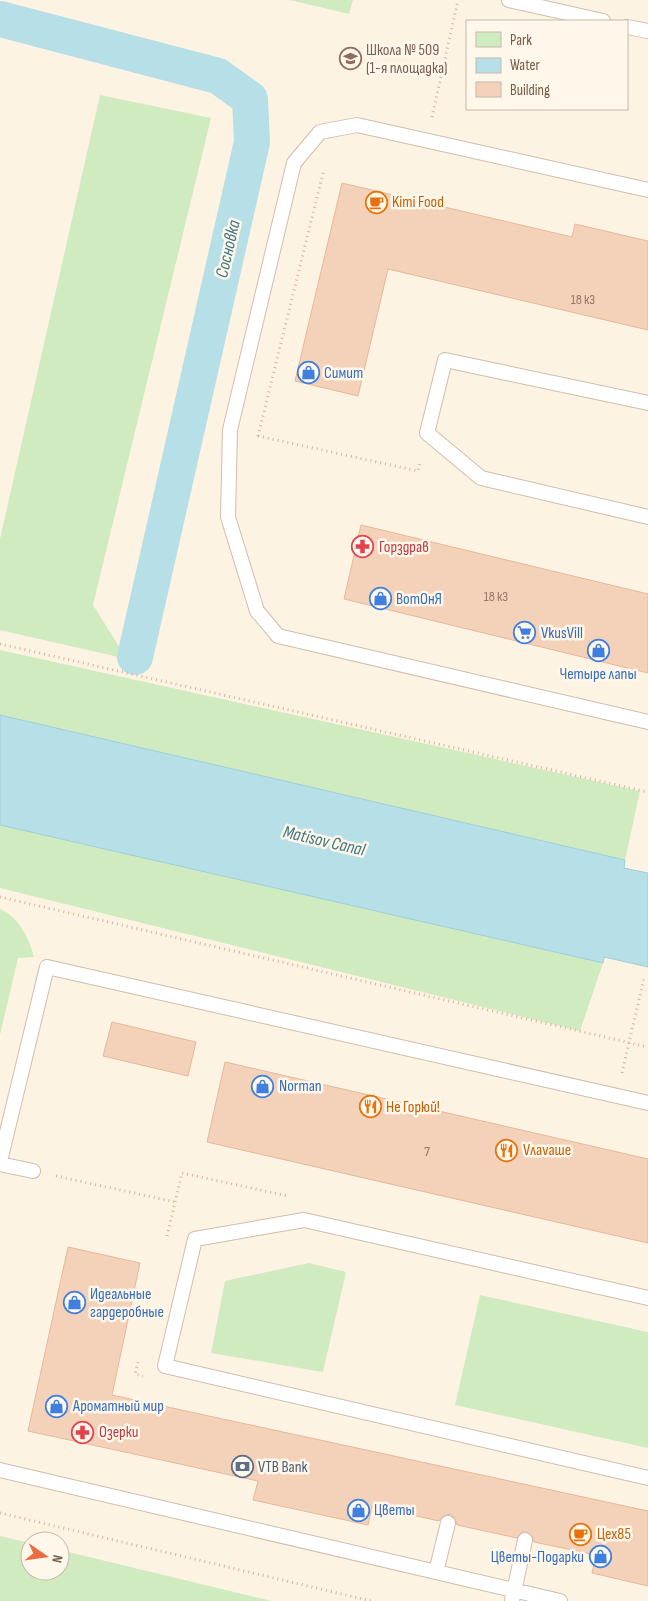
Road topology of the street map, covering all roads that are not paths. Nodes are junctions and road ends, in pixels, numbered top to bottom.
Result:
1 (509, 0) edge
2 (599, 20) edge
3 (628, 26) edge
4 (648, 31) edge
5 (648, 190) edge
6 (648, 403) edge
7 (648, 517) edge
8 (648, 722) edge
9 (648, 1103) edge
10 (0, 1162) edge
11 (33, 1171) road end
12 (648, 1298) edge
13 (0, 1470) edge
14 (648, 1478) edge
15 (448, 1523) dead end
16 (526, 1540) dead end
17 (436, 1572) junction
18 (514, 1596) edge
19 (560, 1601) edge

1 - 2 lane
3 - 4 lane
5 - 8 lane
6 - 7 lane
9 - 10 lane
10 - 11 lane
12 - 14 lane
13 - 17 lane
15 - 17 lane
16 - 18 lane
17 - 18 lane
18 - 19 lane

